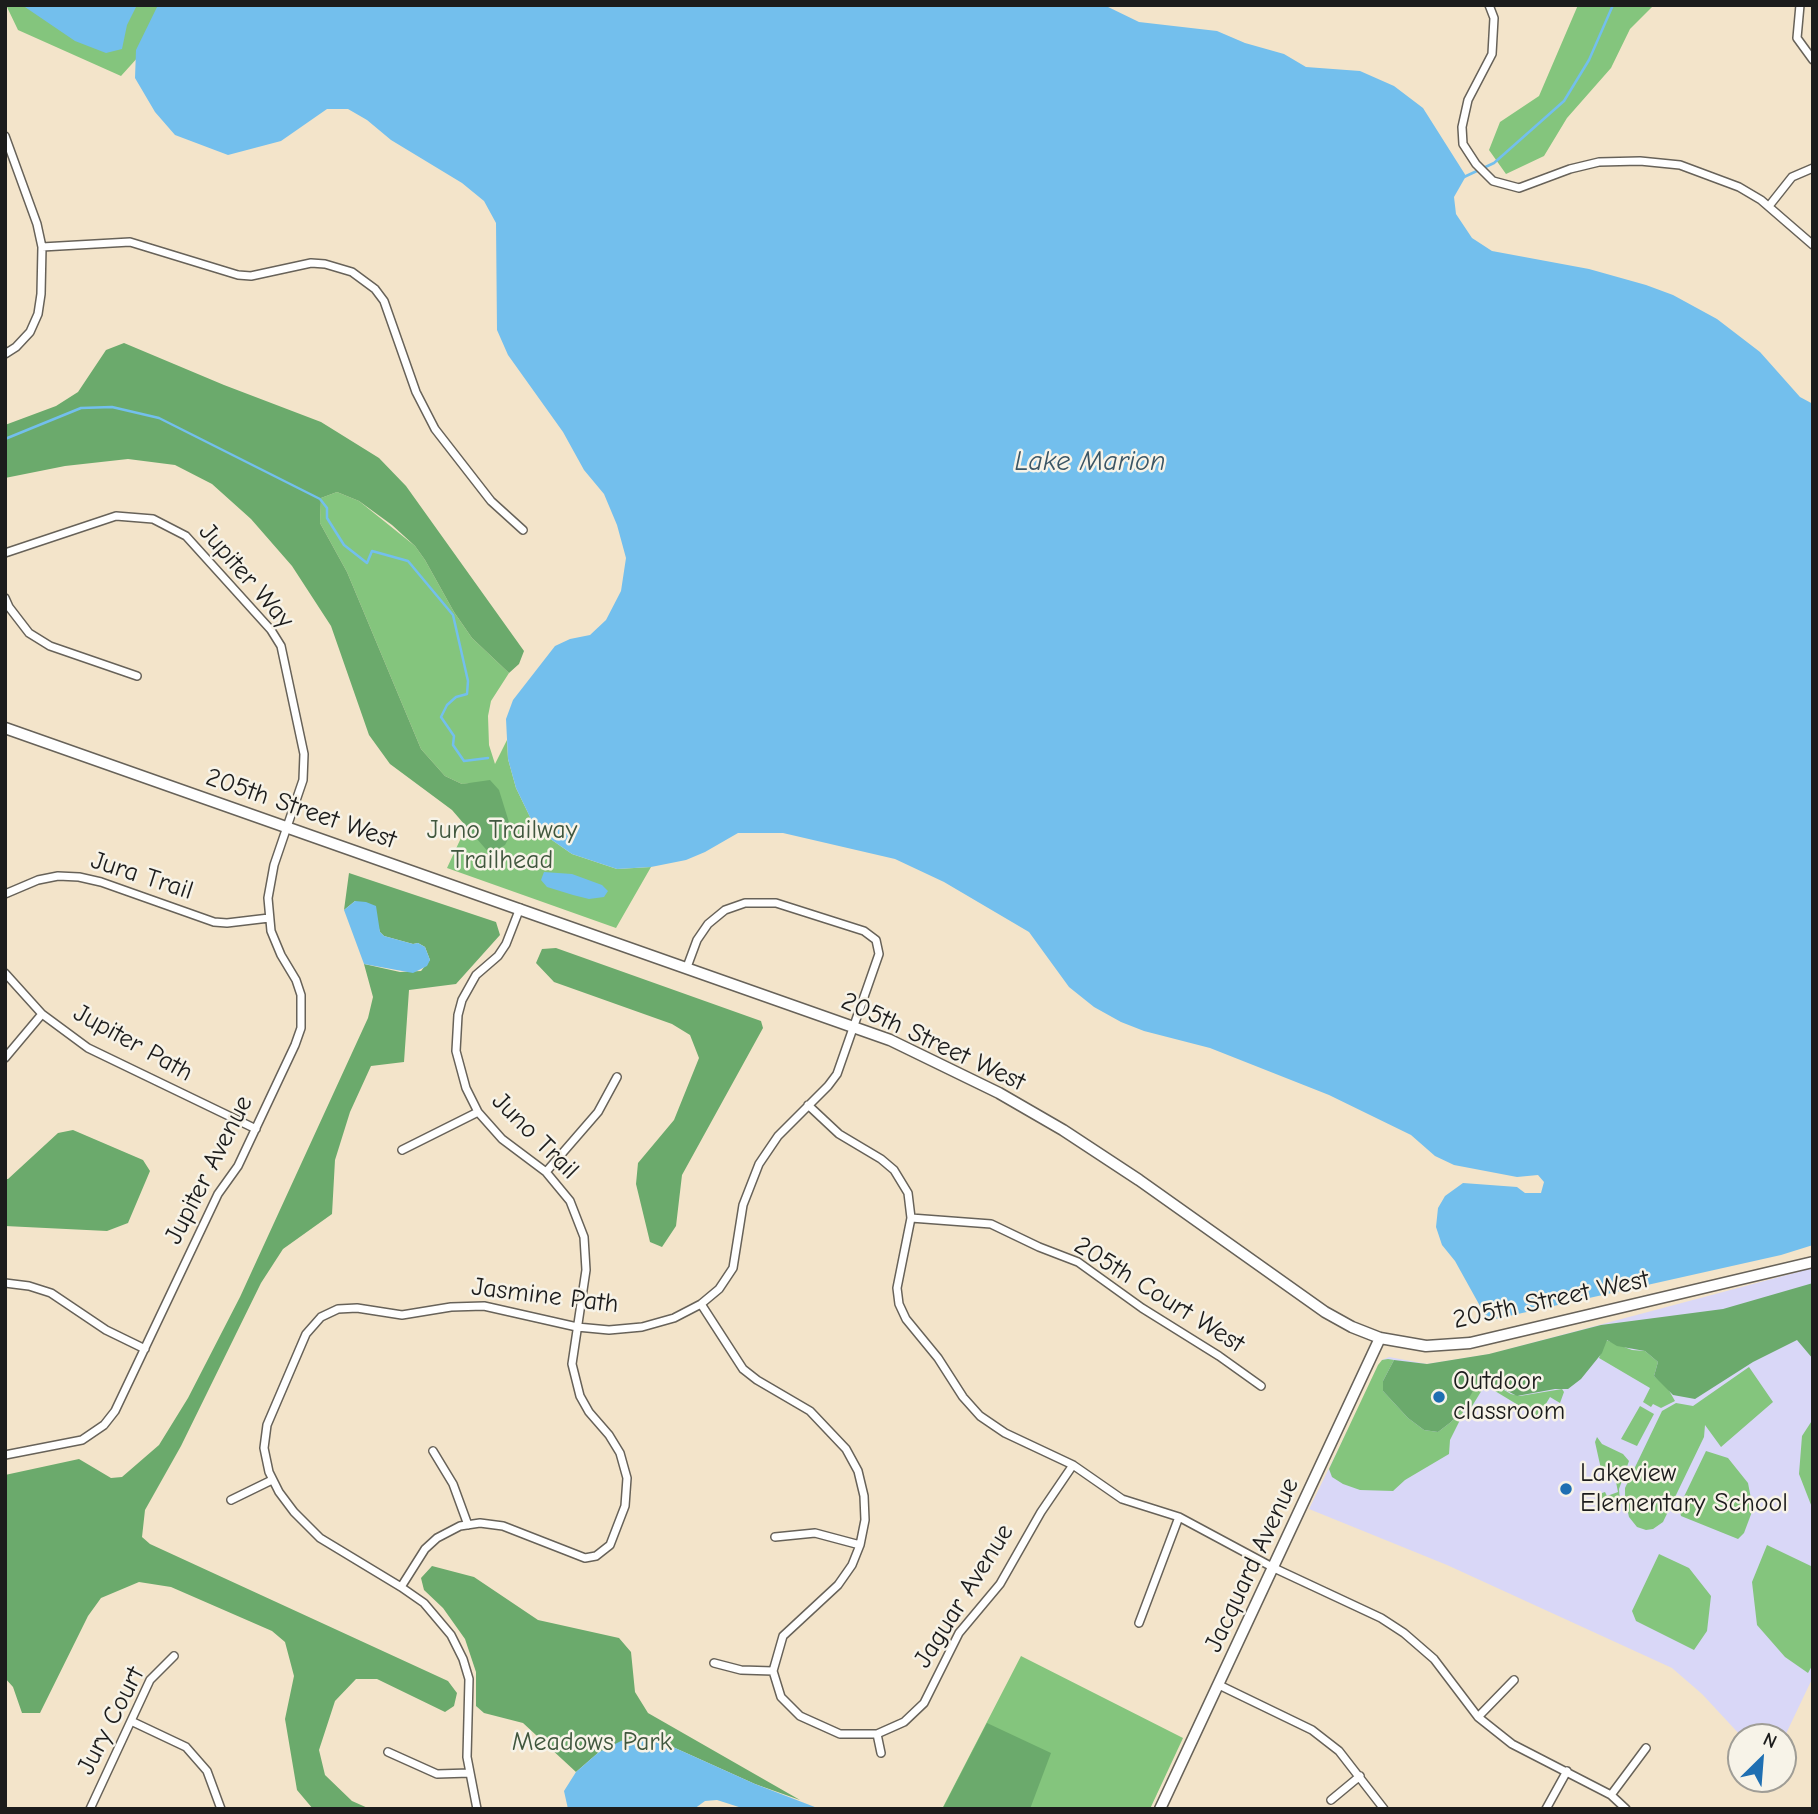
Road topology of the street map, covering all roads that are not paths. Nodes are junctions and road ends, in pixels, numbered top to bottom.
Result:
1 (1489, 5) edge
2 (1800, 5) edge
3 (1813, 60) edge
4 (5, 136) edge
5 (1813, 168) edge
6 (1769, 205) junction
7 (1813, 245) edge
8 (42, 247) junction
9 (5, 354) edge
10 (523, 530) dead end
11 (5, 553) edge
12 (5, 598) edge
13 (136, 676) dead end
14 (5, 728) edge
15 (287, 827) junction
16 (5, 894) edge
17 (520, 908) junction
18 (269, 918) junction
19 (687, 967) junction
20 (5, 973) edge
21 (42, 1014) junction
22 (855, 1026) junction
23 (5, 1058) edge
24 (617, 1077) dead end
25 (808, 1105) junction
26 (478, 1112) junction
27 (256, 1129) junction
28 (402, 1150) dead end
29 (546, 1172) junction
30 (911, 1218) junction
31 (1813, 1262) edge
32 (5, 1283) edge
33 (701, 1304) junction
34 (577, 1327) junction
35 (1380, 1338) junction
36 (145, 1349) junction
37 (1261, 1386) dead end
38 (433, 1451) dead end
39 (5, 1455) edge
40 (1073, 1465) junction
41 (272, 1480) junction
42 (231, 1500) dead end
43 (1179, 1517) junction
44 (468, 1525) junction
45 (775, 1537) dead end
46 (860, 1545) junction
47 (1273, 1568) junction
48 (401, 1587) junction
49 (1139, 1623) dead end
50 (174, 1656) dead end
51 (714, 1663) dead end
52 (773, 1671) junction
53 (1514, 1680) dead end
54 (1219, 1685) junction
55 (1478, 1717) junction
56 (131, 1721) junction
57 (877, 1734) junction
58 (1646, 1748) dead end
59 (388, 1752) dead end
60 (881, 1753) dead end
61 (1567, 1771) junction
62 (470, 1773) junction
63 (1360, 1776) junction
64 (1611, 1795) junction
65 (1331, 1800) dead end
66 (90, 1809) edge
67 (221, 1809) edge
68 (477, 1809) edge
69 (1160, 1809) edge
70 (1384, 1809) edge
71 (1546, 1809) edge
72 (1626, 1809) edge

1 - 6 street
2 - 3 street
4 - 8 street
5 - 6 street
6 - 7 street
8 - 9 street
8 - 10 street
11 - 15 street, Jupiter Way
12 - 13 street
14 - 15 street, 205th Street West
15 - 17 street, 205th Street West
15 - 18 street, Jupiter Avenue
16 - 18 street, Jura Trail
17 - 19 street, 205th Street West
17 - 26 street, Juno Trail
18 - 27 street, Jupiter Avenue
19 - 22 street, 205th Street West
19 - 22 street, Jasmine Path
20 - 21 street, Jupiter Path
21 - 23 street
21 - 27 street, Jupiter Path
22 - 25 street, Jasmine Path
22 - 35 street, 205th Street West
24 - 29 street
25 - 30 street
25 - 33 street, Jasmine Path
26 - 28 street
26 - 29 street, Juno Trail
27 - 36 street, Jupiter Avenue
29 - 34 street, Juno Trail
30 - 37 street, 205th Court West
30 - 40 street
31 - 35 street, 205th Street West
32 - 36 street
33 - 34 street, Jasmine Path
33 - 46 street
34 - 41 street, Jasmine Path
34 - 44 street, Juno Trail
35 - 47 street, Jacquard Avenue
36 - 39 street, Jupiter Avenue
38 - 44 street
40 - 43 street
40 - 57 street, Jaguar Avenue
41 - 42 street
41 - 48 street, Jasmine Path
43 - 47 street
43 - 49 street
44 - 48 street
45 - 46 street
46 - 52 street
47 - 54 street, Jacquard Avenue
47 - 55 street
48 - 62 street, Jasmine Path
50 - 56 street, Jury Court
51 - 52 street
52 - 57 street, Jaguar Avenue
53 - 55 street
54 - 63 street
54 - 69 street, Jacquard Avenue
55 - 61 street
56 - 66 street, Jury Court
56 - 67 street
57 - 60 street
58 - 64 street
59 - 62 street
61 - 64 street
61 - 71 street
62 - 68 street, Jasmine Path
63 - 65 street
63 - 70 street
64 - 72 street

